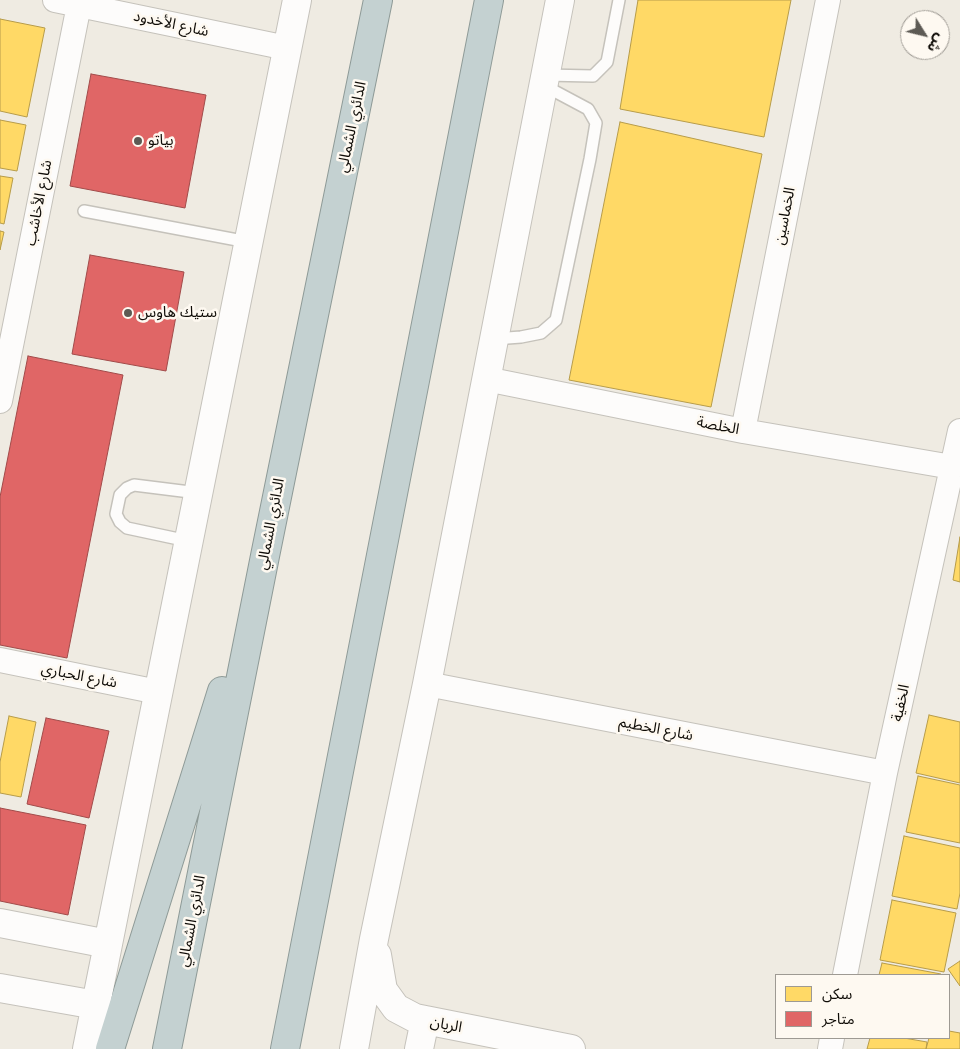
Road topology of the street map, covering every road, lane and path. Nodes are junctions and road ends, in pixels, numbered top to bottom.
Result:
1 (55, 0) edge
2 (297, 0) edge
3 (378, 0) edge
4 (489, 0) edge
5 (560, 0) edge
6 (619, 0) edge
7 (828, 0) edge
8 (79, 5) junction
9 (287, 48) junction
10 (544, 80) junction
11 (84, 211) dead end
12 (248, 242) junction
13 (494, 339) junction
14 (486, 379) junction
15 (0, 400) edge
16 (743, 431) junction
17 (960, 431) edge
18 (952, 467) junction
19 (198, 493) junction
20 (188, 541) junction
21 (265, 556) junction
22 (0, 660) edge
23 (427, 684) junction
24 (158, 692) junction
25 (885, 773) junction
26 (321, 866) junction
27 (0, 923) edge
28 (374, 939) junction
29 (108, 944) junction
30 (844, 974) edge
31 (0, 988) edge
32 (96, 1005) junction
33 (424, 1020) junction
34 (87, 1049) edge
35 (110, 1049) edge
36 (167, 1049) edge
37 (285, 1049) edge
38 (304, 1049) edge
39 (354, 1049) edge
40 (419, 1049) edge
41 (571, 1049) edge

1 - 8 street, شارع الأخدود
2 - 9 street
3 - 21 highway, الدائري الشمالي
4 - 26 highway
5 - 10 street
6 - 10 lane
7 - 16 street, الخماسين
8 - 9 street, شارع الأخدود
8 - 15 street, شارع الأخاشب
9 - 12 street
10 - 13 street
10 - 13 lane
11 - 12 lane
12 - 19 street
13 - 14 street
14 - 16 street, الخلصة
14 - 23 street
16 - 18 street, الخلصة
17 - 18 street, الخفية
18 - 25 street, الخفية
19 - 20 street
19 - 20 lane
20 - 24 street
21 - 35 highway
21 - 36 highway, الدائري الشمالي
22 - 24 street, شارع الحباري
23 - 25 street, شارع الخطيم
23 - 28 street
24 - 29 street
25 - 30 street, الخفية
26 - 37 highway
26 - 38 highway
27 - 29 street
28 - 33 street, الريان
28 - 39 street
29 - 32 street
31 - 32 street
32 - 34 street
33 - 40 street
33 - 41 street, الريان

